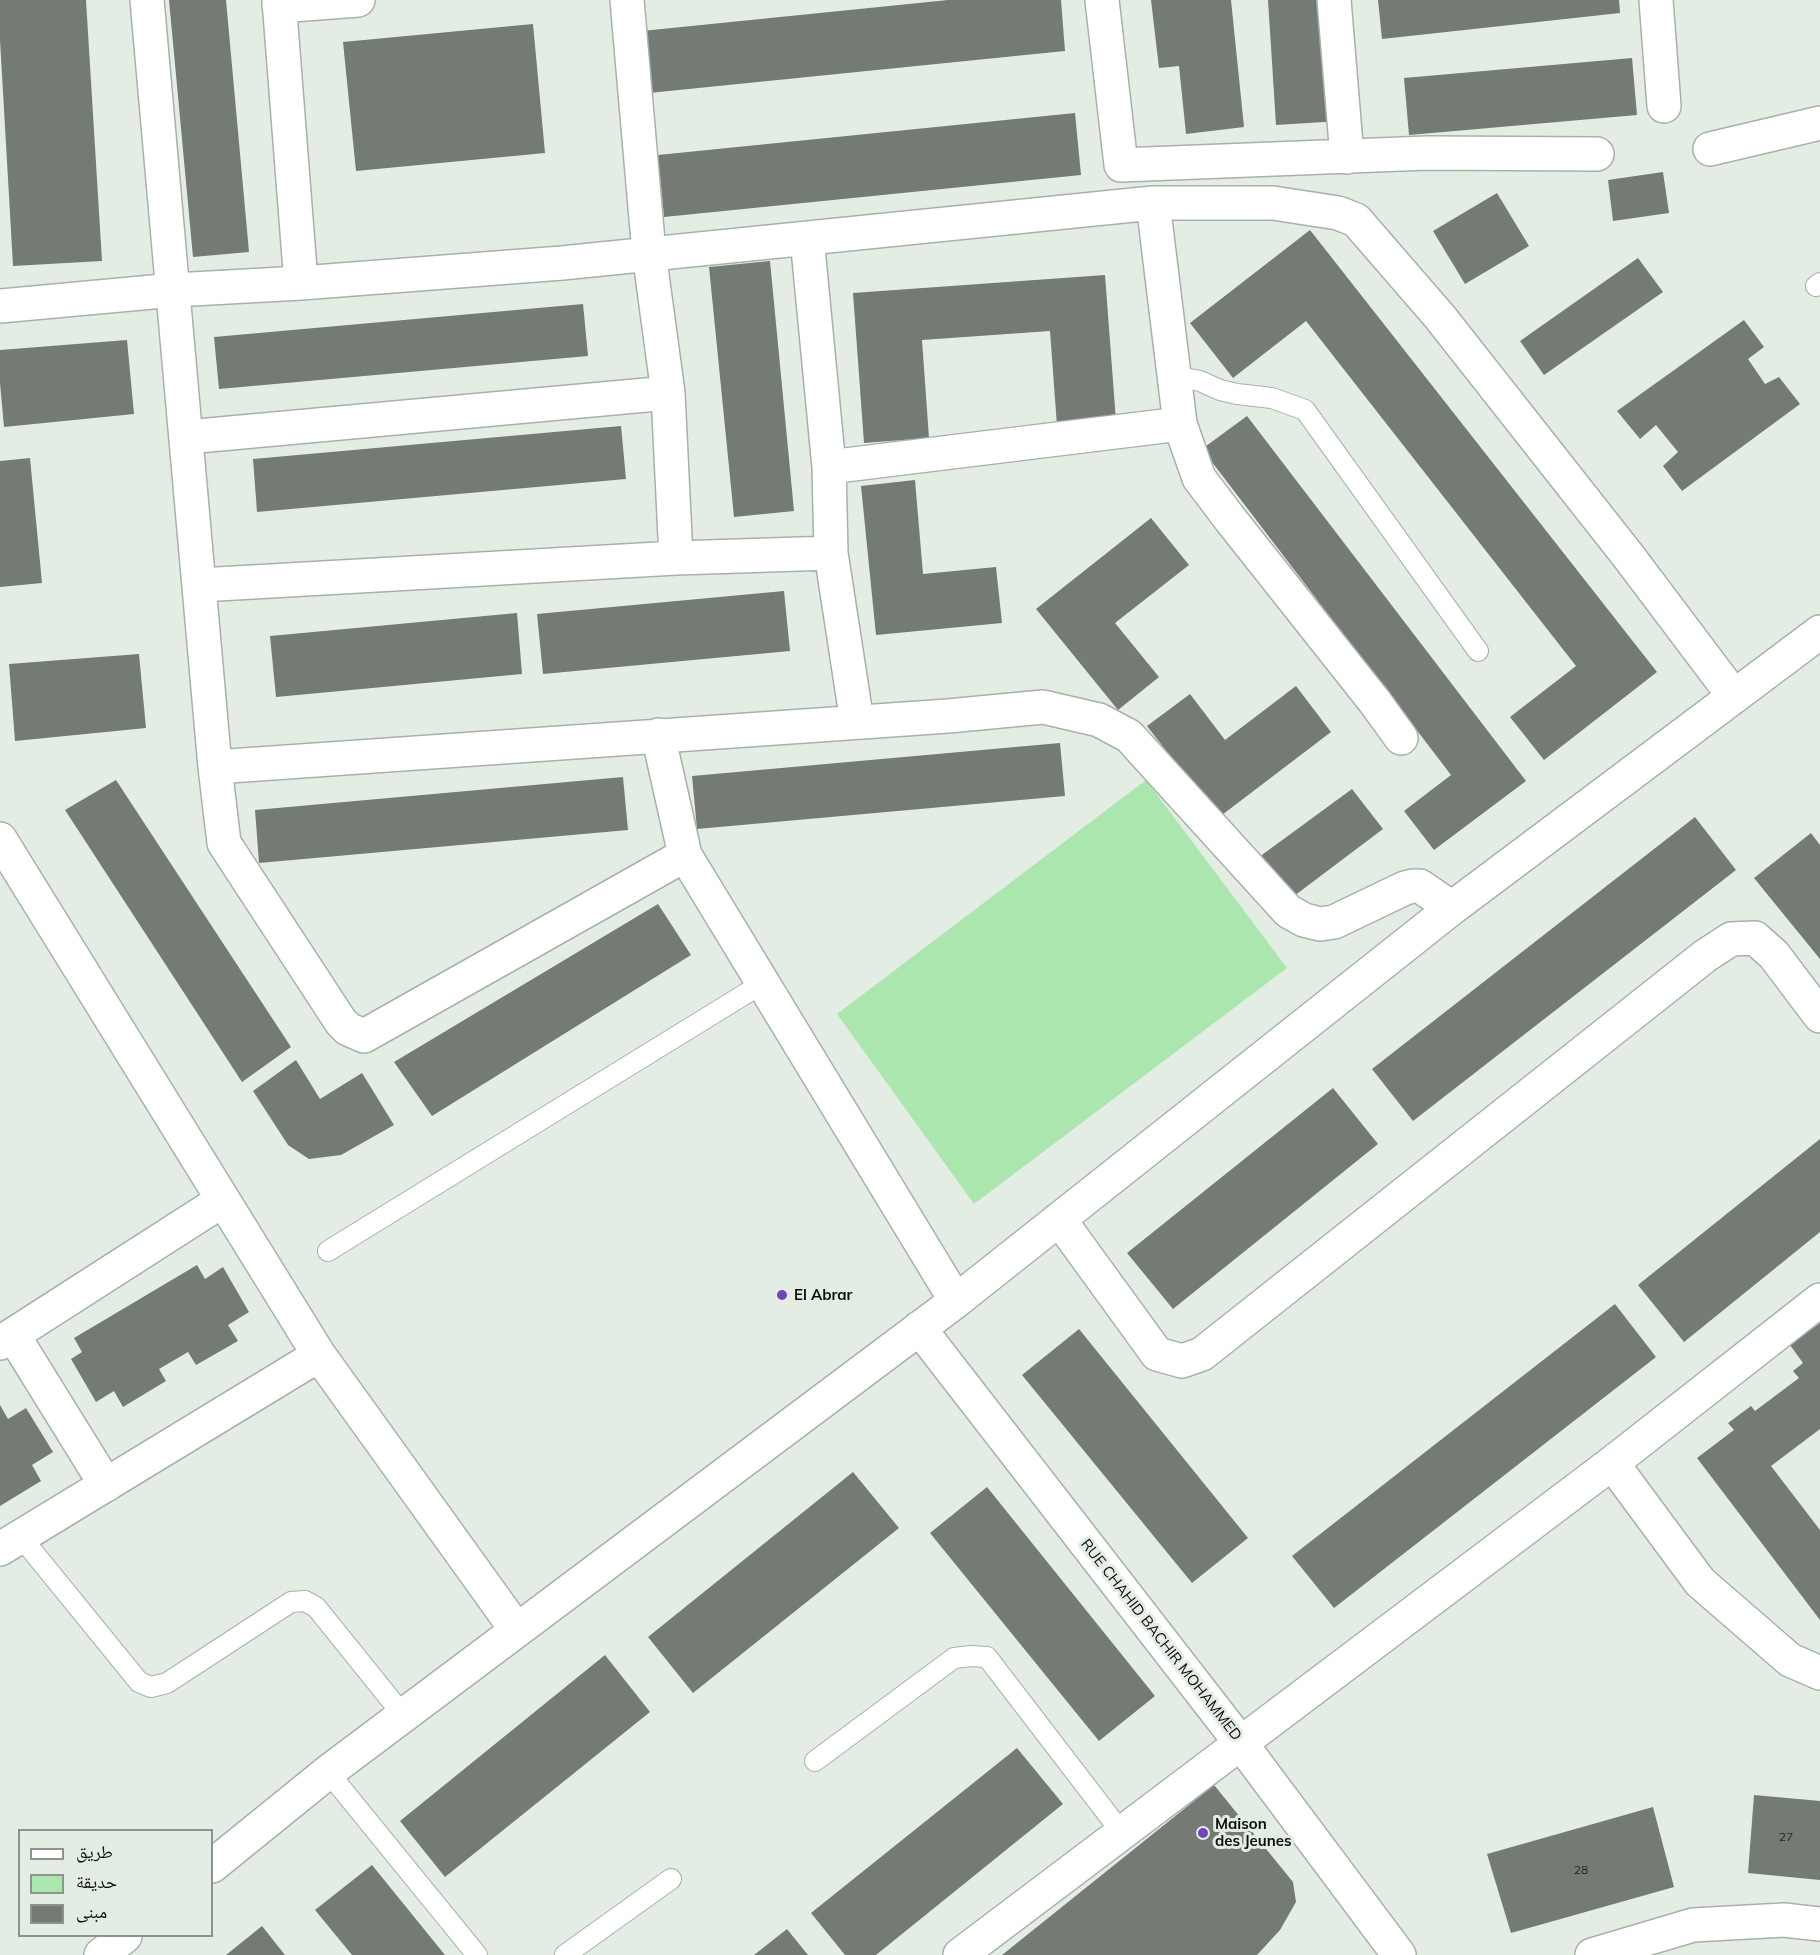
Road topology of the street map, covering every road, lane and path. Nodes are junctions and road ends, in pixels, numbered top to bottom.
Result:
1 (147, 0) edge
2 (358, 0) edge
3 (627, 0) edge
4 (1102, 0) edge
5 (1334, 0) edge
6 (1656, 0) edge
7 (279, 3) edge
8 (1664, 106) dead end
9 (1820, 123) edge
10 (1710, 149) dead end
11 (1597, 154) dead end
12 (1347, 157) junction
13 (1153, 203) junction
14 (807, 238) junction
15 (649, 253) junction
16 (301, 283) junction
17 (174, 290) junction
18 (0, 306) edge
19 (1174, 376) junction
20 (669, 393) junction
21 (1180, 424) junction
22 (187, 437) junction
23 (829, 467) junction
24 (831, 553) junction
25 (676, 558) junction
26 (200, 585) junction
27 (1820, 632) edge
28 (1478, 651) dead end
29 (1733, 695) junction
30 (857, 722) junction
31 (658, 735) junction
32 (1401, 738) dead end
33 (215, 767) junction
34 (0, 839) edge
35 (685, 855) junction
36 (1452, 908) junction
37 (762, 983) junction
38 (1820, 1016) edge
39 (223, 1200) junction
40 (1059, 1219) junction
41 (328, 1251) dead end
42 (956, 1300) junction
43 (1820, 1300) edge
44 (919, 1328) junction
45 (7, 1339) edge
46 (319, 1356) junction
47 (1612, 1463) junction
48 (106, 1485) junction
49 (10, 1543) edge
50 (516, 1629) junction
51 (1820, 1673) edge
52 (403, 1715) junction
53 (1240, 1743) junction
54 (815, 1761) dead end
55 (328, 1772) junction
56 (1122, 1833) junction
57 (213, 1865) edge
58 (671, 1879) dead end
59 (1820, 1923) edge
60 (123, 1937) edge
61 (101, 1955) edge
62 (477, 1955) edge
63 (565, 1955) edge
64 (960, 1955) edge
65 (1399, 1955) edge
66 (1592, 1955) edge

1 - 17 street
2 - 7 street
3 - 15 street
4 - 12 street
5 - 12 street
6 - 8 street
7 - 16 street
9 - 10 street
11 - 12 street
13 - 14 street
13 - 19 street
13 - 29 street
14 - 15 street
14 - 23 street
15 - 16 street
15 - 20 street
16 - 17 street
17 - 18 street
17 - 22 street
19 - 21 street
19 - 28 lane
20 - 22 street
20 - 25 street
21 - 23 street
21 - 32 street
22 - 26 street
23 - 24 street
24 - 25 street
24 - 30 street
25 - 26 street
26 - 33 street
27 - 29 street
29 - 36 street
30 - 31 street
30 - 36 street
31 - 33 street
31 - 35 street
33 - 35 street
34 - 39 street
35 - 37 street
36 - 40 street
37 - 41 lane
37 - 42 street
38 - 40 street
39 - 45 street
39 - 46 street
40 - 42 street
42 - 44 street
43 - 47 street
44 - 50 street
44 - 53 street, RUE CHAHID BACHIR MOHAMMED
45 - 48 street
46 - 48 street
46 - 50 street
47 - 51 street
47 - 53 street
48 - 49 street
49 - 52 lane
50 - 52 street
52 - 55 street
53 - 56 street
53 - 65 street, RUE CHAHID BACHIR MOHAMMED
54 - 56 lane
55 - 57 street
55 - 62 lane
56 - 64 street
58 - 63 lane
59 - 66 street
60 - 61 street

